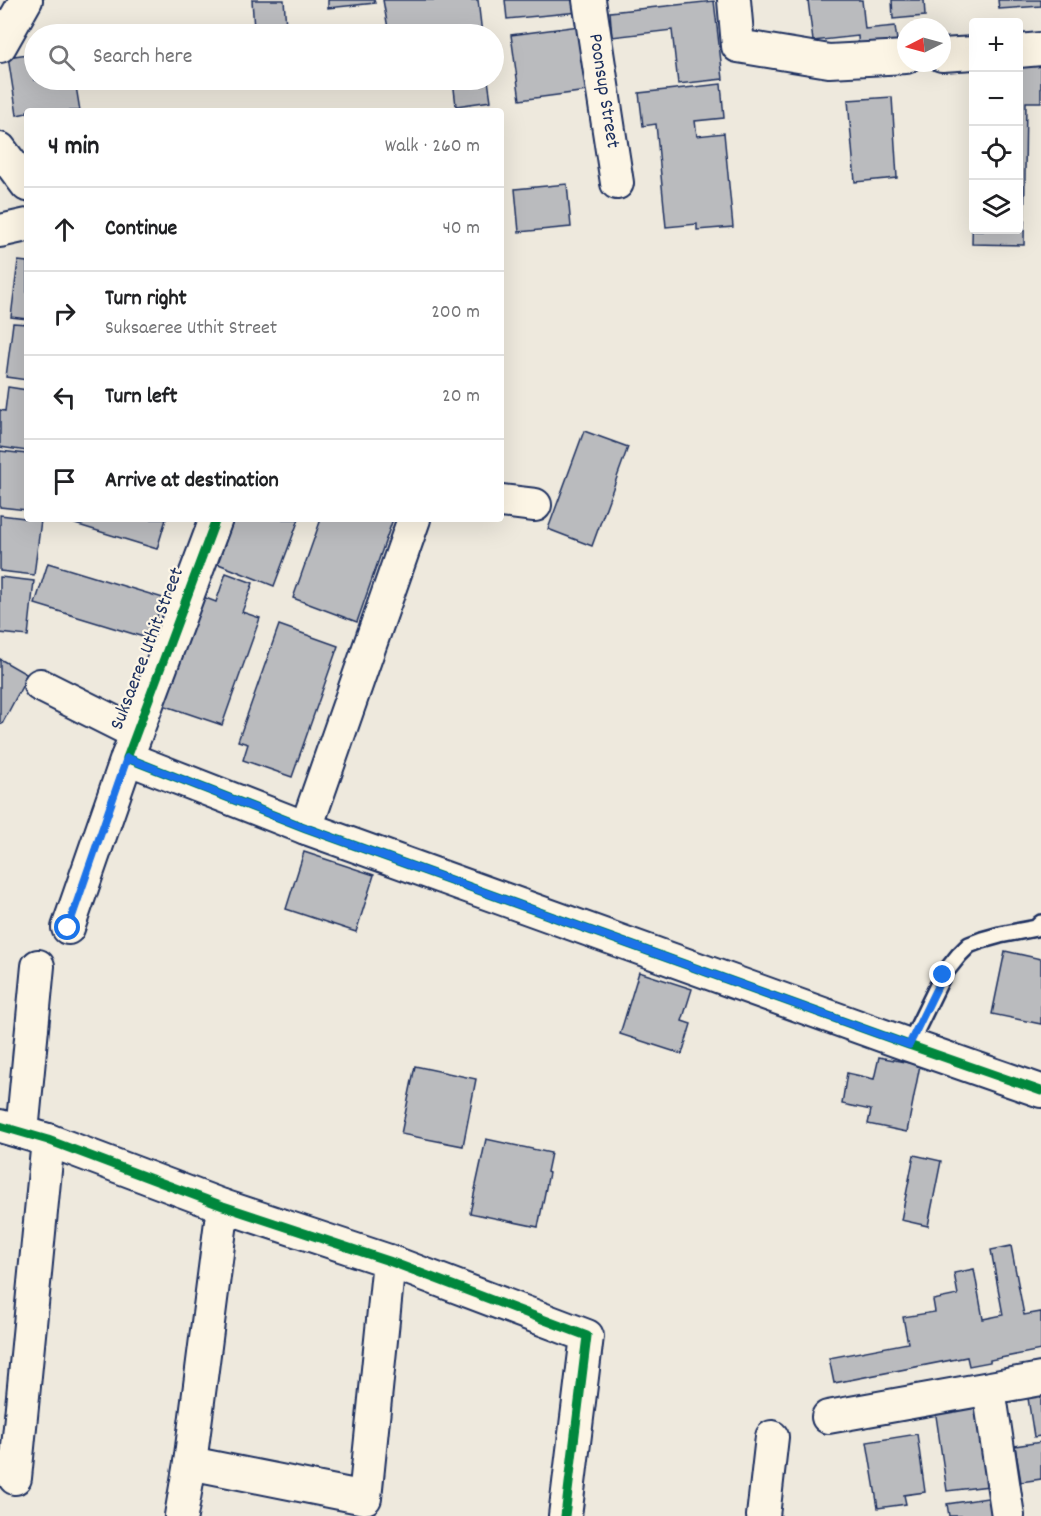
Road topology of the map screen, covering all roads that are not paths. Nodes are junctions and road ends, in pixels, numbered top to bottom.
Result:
1 (26, 0) edge
2 (589, 0) edge
3 (734, 0) edge
4 (0, 46) edge
5 (1041, 49) edge
6 (1023, 51) edge
7 (969, 53) edge
8 (951, 54) edge
9 (897, 57) edge
10 (0, 149) edge
11 (24, 181) edge
12 (617, 183) dead end
13 (24, 226) edge
14 (0, 231) edge
15 (504, 501) edge
16 (535, 505) dead end
17 (215, 522) edge
18 (413, 522) edge
19 (40, 685) dead end
20 (131, 745) junction
21 (306, 828) junction
22 (1041, 922) edge
23 (68, 928) dead end
24 (38, 966) dead end
25 (909, 1045) junction
26 (1041, 1091) edge
27 (23, 1133) edge
28 (223, 1206) junction
29 (389, 1261) junction
30 (1041, 1378) edge
31 (989, 1389) junction
32 (828, 1418) dead end
33 (772, 1437) dead end
34 (190, 1463) junction
35 (15, 1478) dead end
36 (181, 1516) edge
37 (565, 1516) edge
38 (763, 1516) edge
39 (1008, 1516) edge

1 - 4 street
2 - 12 street, Poonsup Street
3 - 9 street
5 - 6 street
7 - 8 street
10 - 11 street
13 - 14 street
15 - 16 street
17 - 20 street, Suksaeree Uthit Street
18 - 21 street
19 - 20 street
20 - 21 street, Suksaeree Uthit Street
20 - 23 street
21 - 25 street, Suksaeree Uthit Street
22 - 25 lane
24 - 27 street
25 - 26 street, Suksaeree Uthit Street
27 - 28 street
27 - 35 street
28 - 29 street
28 - 34 street
29 - 34 street
29 - 37 street
30 - 31 street
31 - 32 street
31 - 39 street
33 - 38 street
34 - 36 street

